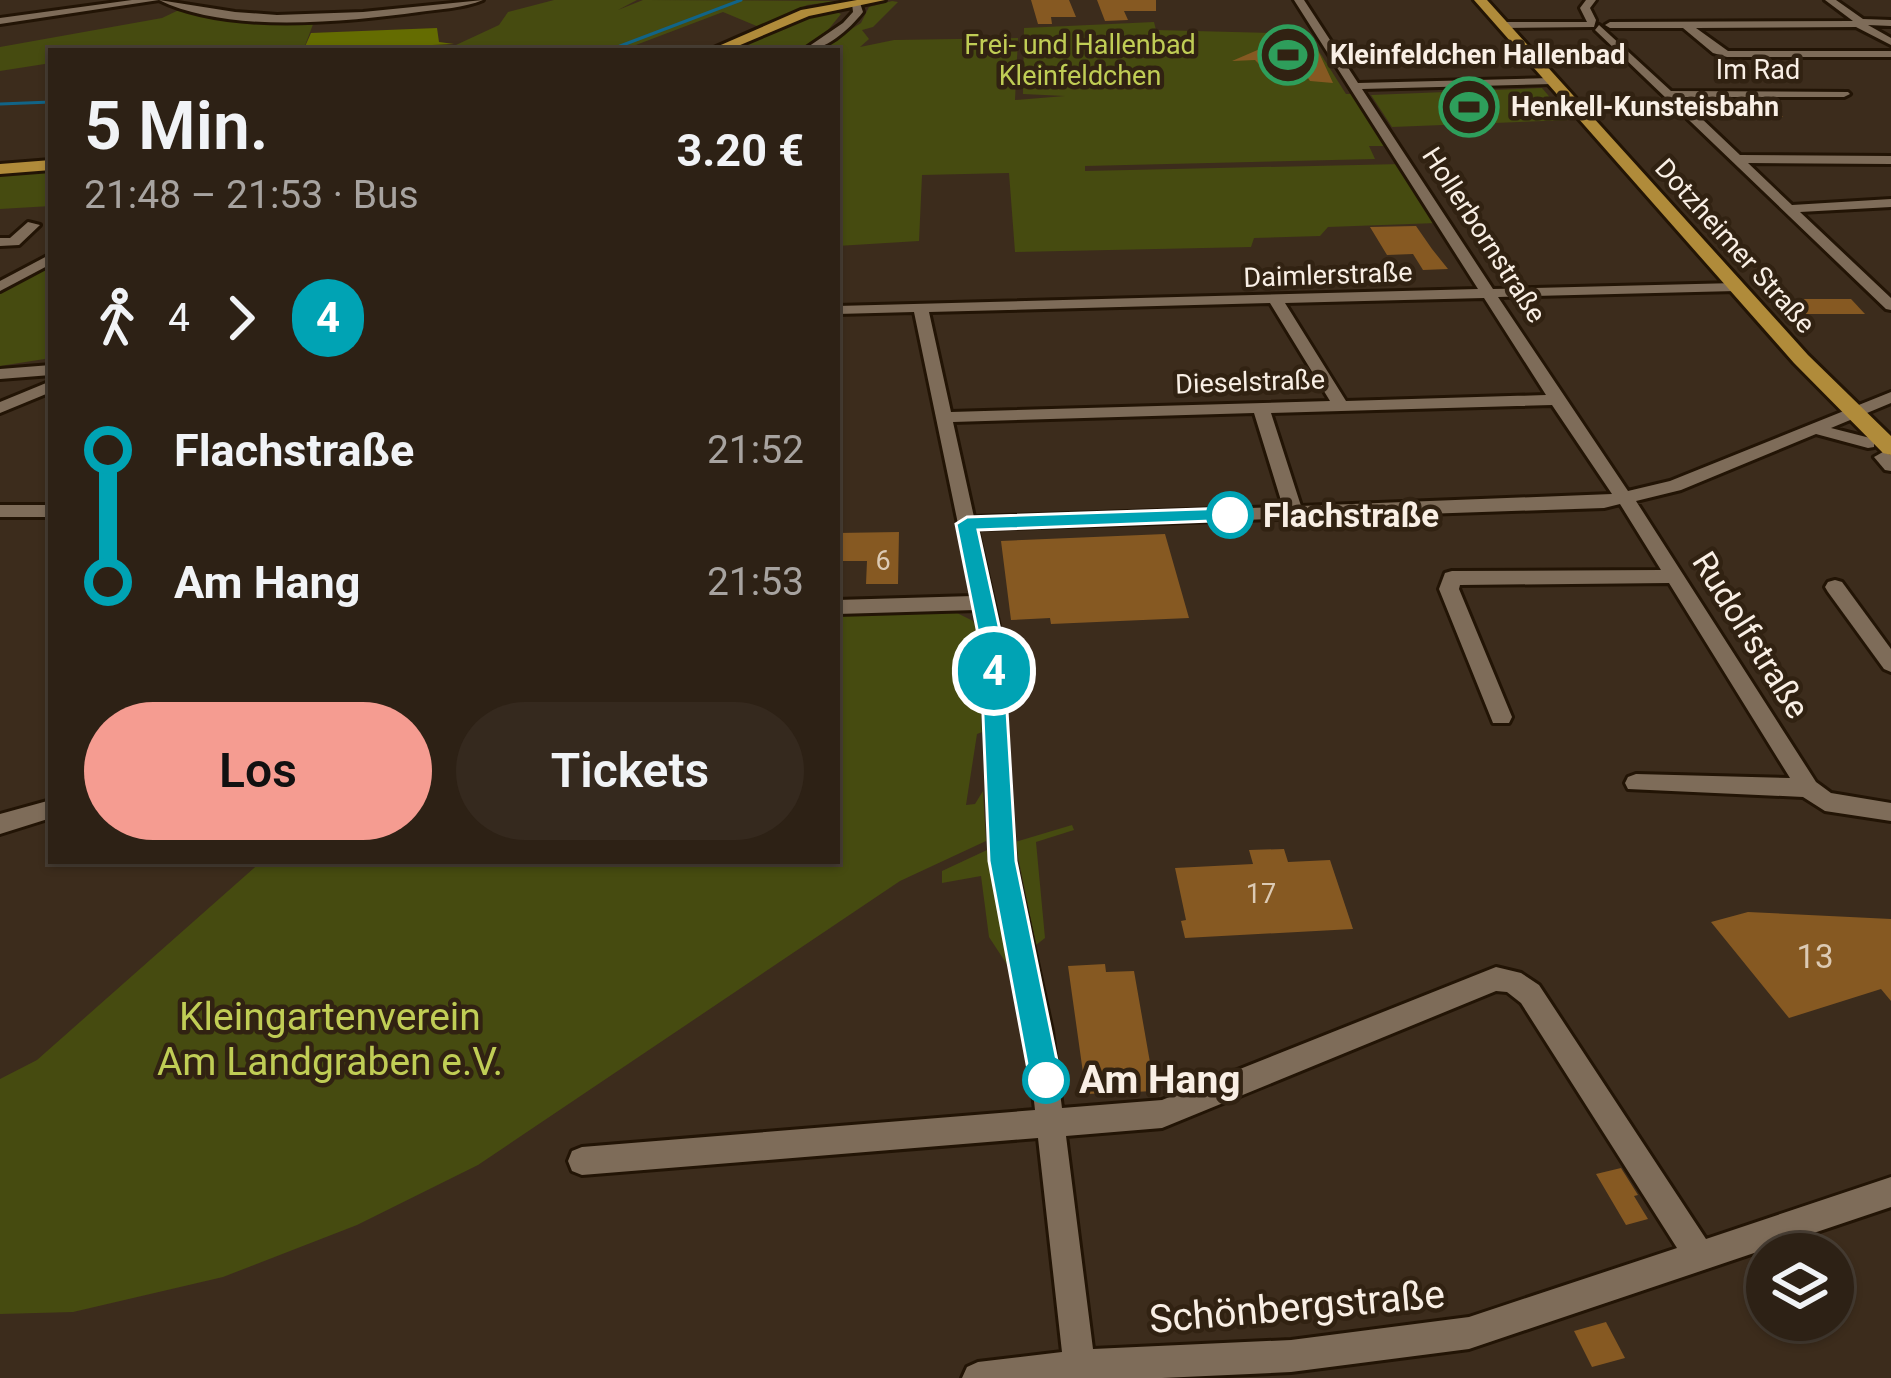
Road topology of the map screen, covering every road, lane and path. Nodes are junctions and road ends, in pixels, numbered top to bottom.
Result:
1 (164, 0) edge
2 (478, 0) edge
3 (878, 0) edge
4 (1298, 0) edge
5 (1480, 0) edge
6 (1830, 0) edge
7 (146, 1) edge
8 (849, 3) edge
9 (397, 5) edge
10 (0, 21) edge
11 (1598, 22) edge
12 (1500, 23) junction
13 (1863, 23) junction
14 (1891, 23) edge
15 (1685, 24) junction
16 (1891, 42) edge
17 (721, 48) edge
18 (811, 48) edge
19 (1891, 54) edge
20 (1551, 81) junction
21 (1356, 86) junction
22 (1671, 94) junction
23 (1844, 94) dead end
24 (1739, 159) junction
25 (1891, 160) edge
26 (48, 165) edge
27 (0, 169) edge
28 (1891, 203) edge
29 (1790, 209) junction
30 (34, 225) dead end
31 (7, 244) edge
32 (48, 260) edge
33 (0, 287) edge
34 (1736, 287) junction
35 (1490, 294) junction
36 (1276, 301) junction
37 (1891, 306) edge
38 (840, 310) edge
39 (921, 311) junction
40 (8, 373) edge
41 (48, 378) edge
42 (48, 380) edge
43 (1891, 397) edge
44 (48, 398) edge
45 (1558, 400) junction
46 (1341, 406) junction
47 (0, 408) edge
48 (1261, 409) junction
49 (1849, 413) junction
50 (0, 417) edge
51 (943, 417) junction
52 (1816, 429) junction
53 (1885, 456) edge
54 (1625, 498) junction
55 (48, 511) edge
56 (0, 512) edge
57 (1294, 513) junction
58 (967, 524) junction
59 (1676, 576) junction
60 (1835, 587) dead end
61 (986, 603) junction
62 (840, 607) edge
63 (1891, 664) edge
64 (1502, 717) dead end
65 (1636, 783) dead end
66 (1816, 795) junction
67 (48, 809) edge
68 (1891, 812) edge
69 (0, 824) edge
70 (1052, 1122) junction
71 (582, 1161) dead end
72 (1891, 1192) edge
73 (1699, 1255) junction
74 (1335, 1365) edge
75 (1080, 1372) edge
76 (978, 1378) edge

1 - 9 street
2 - 9 street
3 - 8 main road
4 - 21 street, Hollerbornstraße
5 - 12 main road, Dotzheimer Straße
6 - 13 street
7 - 10 street
8 - 17 main road
8 - 18 street
11 - 12 street
11 - 15 street
11 - 22 street, Im Rad
12 - 20 main road, Dotzheimer Straße
13 - 14 street
13 - 15 street
13 - 16 street
15 - 19 street
20 - 21 street
20 - 34 main road, Dotzheimer Straße
21 - 35 street, Hollerbornstraße
22 - 23 street, Im Rad
22 - 24 street, Im Rad
24 - 25 street
24 - 29 street, Im Rad
26 - 27 main road
28 - 29 street
29 - 37 street, Im Rad
30 - 31 street
32 - 33 street
34 - 35 street, Daimlerstraße
34 - 49 main road, Dotzheimer Straße
35 - 36 street, Daimlerstraße
35 - 45 street, Hollerbornstraße
36 - 39 street, Daimlerstraße
36 - 46 street
38 - 39 street, Daimlerstraße
39 - 51 street
40 - 41 street
42 - 47 street
43 - 49 street
44 - 50 street
45 - 46 street, Dieselstraße
45 - 54 street, Hollerbornstraße
46 - 48 street, Dieselstraße
48 - 51 street, Dieselstraße
48 - 57 street
49 - 52 street
49 - 53 main road, Dotzheimer Straße
51 - 58 street
52 - 53 street
52 - 54 street
54 - 57 street
54 - 59 street, Rudolfstraße
55 - 56 street
57 - 58 street
58 - 61 street
59 - 64 street
59 - 66 street, Rudolfstraße
60 - 63 street
61 - 62 street
61 - 70 street
65 - 66 street
66 - 68 street
67 - 69 street
70 - 71 street
70 - 73 street
70 - 75 street
72 - 73 street, Schönbergstraße
73 - 74 street, Schönbergstraße
74 - 75 street, Schönbergstraße
75 - 76 street, Schönbergstraße

